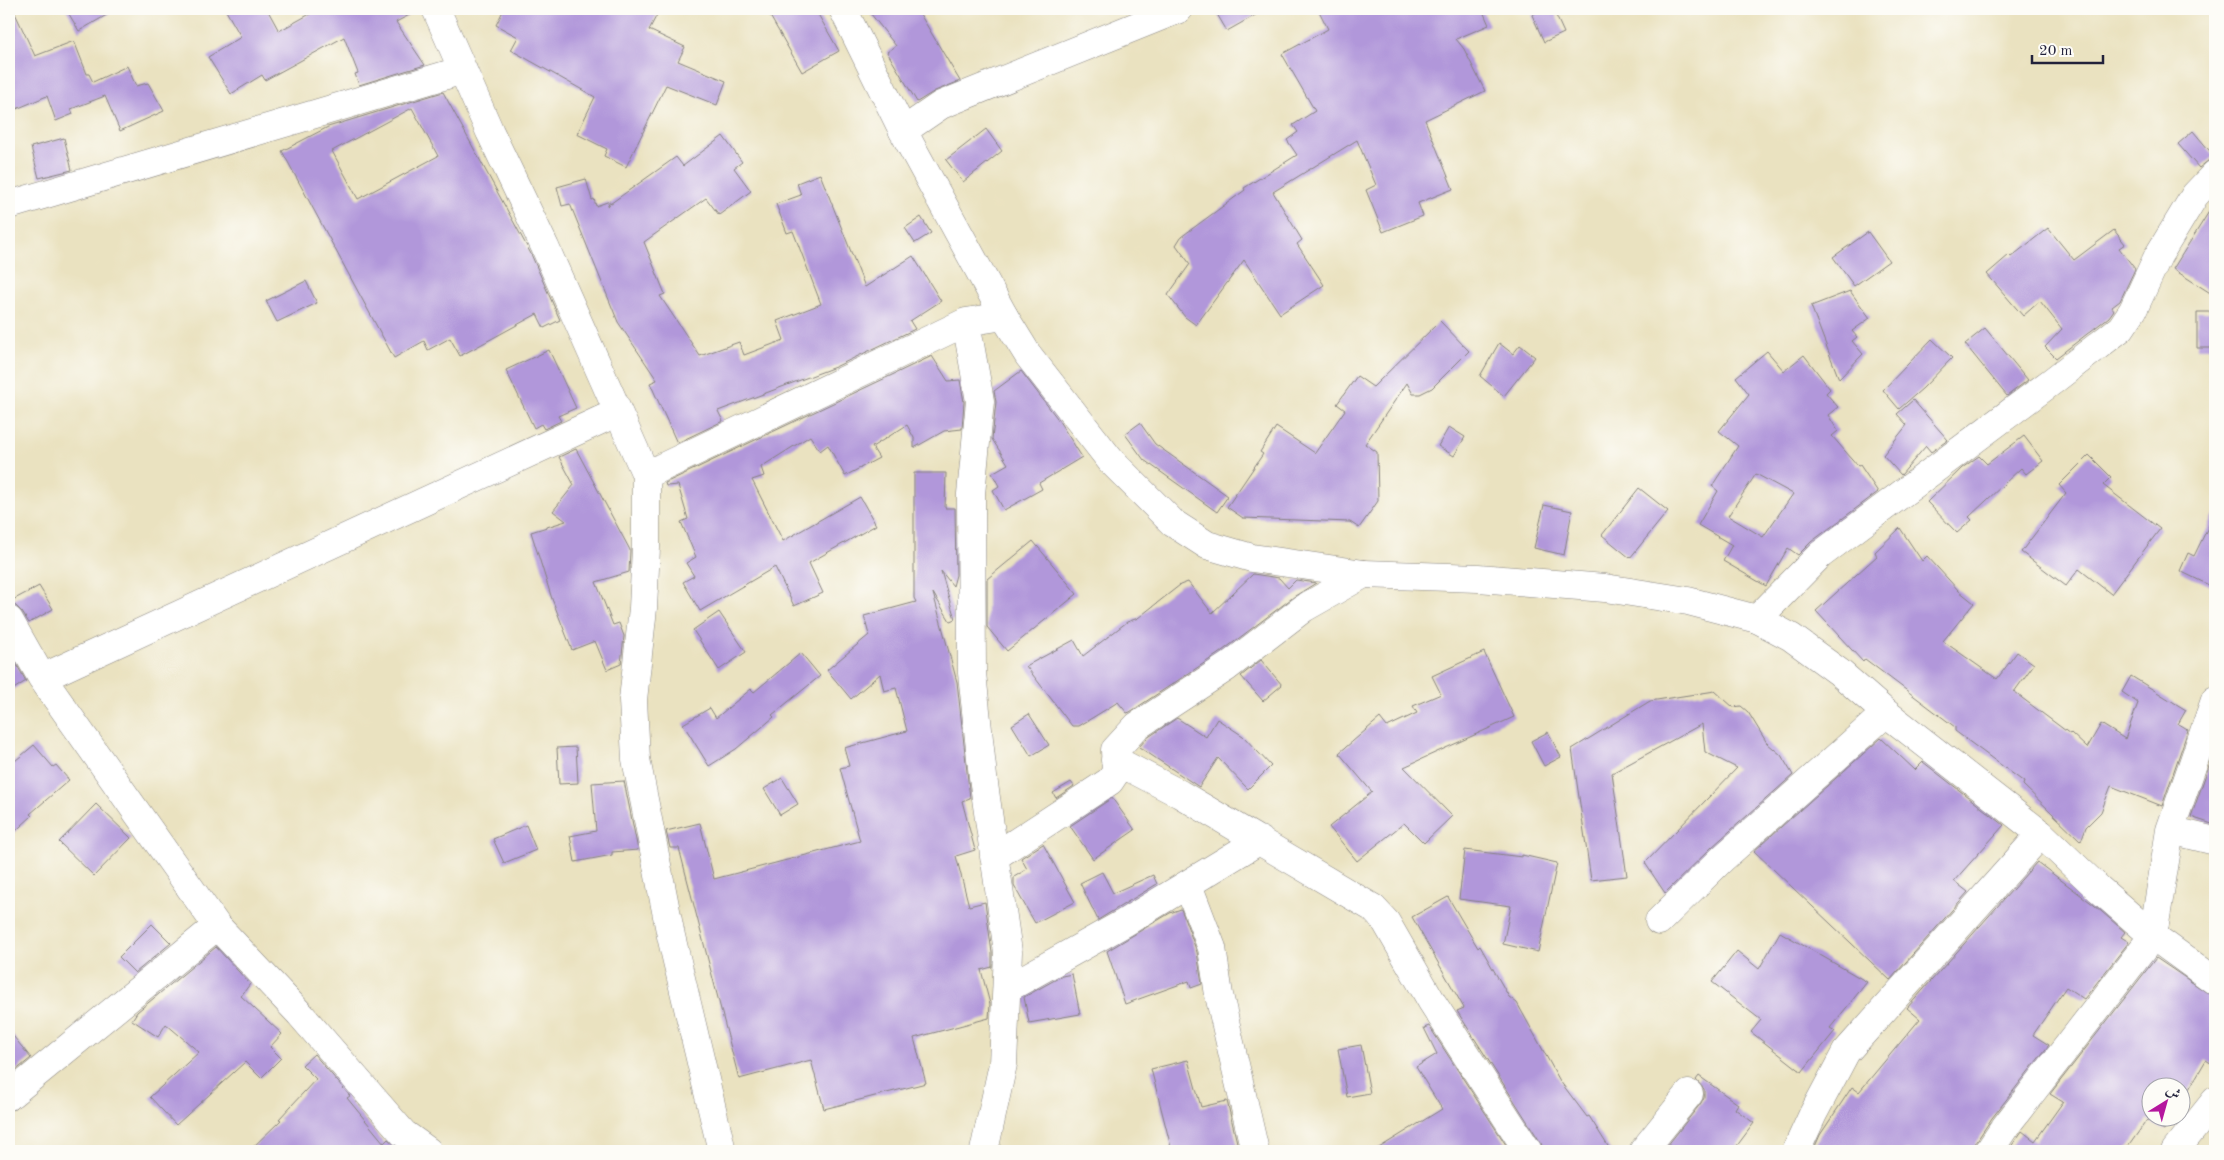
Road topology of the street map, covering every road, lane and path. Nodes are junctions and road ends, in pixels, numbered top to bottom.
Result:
1 (436, 9) edge
2 (844, 9) edge
3 (1180, 9) edge
4 (463, 70) junction
5 (903, 131) junction
6 (2215, 174) edge
7 (9, 206) edge
8 (1004, 316) junction
9 (966, 322) junction
10 (618, 412) junction
11 (646, 475) junction
12 (1364, 574) junction
13 (1757, 619) junction
14 (9, 620) edge
15 (42, 678) junction
16 (2215, 700) edge
17 (1886, 713) junction
18 (1115, 760) junction
19 (2170, 830) junction
20 (2041, 834) junction
21 (1260, 840) junction
22 (2215, 842) edge
23 (994, 856) junction
24 (1188, 885) junction
25 (1659, 921) dead end
26 (217, 926) junction
27 (2154, 936) junction
28 (2215, 981) edge
29 (1008, 988) junction
30 (1690, 1094) dead end
31 (9, 1096) edge
32 (2215, 1101) edge
33 (428, 1151) edge
34 (722, 1151) edge
35 (984, 1151) edge
36 (1255, 1151) edge
37 (1528, 1151) edge
38 (1643, 1151) edge
39 (1796, 1151) edge
40 (1989, 1151) edge
41 (2175, 1151) edge

1 - 4 street
2 - 5 street
3 - 5 street
4 - 7 street
4 - 10 street
5 - 8 street
6 - 13 street
8 - 9 street
8 - 12 street
9 - 11 street
9 - 23 street
10 - 11 street
10 - 15 street
11 - 34 street
12 - 13 street
12 - 18 street
13 - 17 street
14 - 15 street
15 - 26 street
16 - 19 street
17 - 20 street
17 - 25 street
18 - 21 street
18 - 23 street
19 - 22 street
19 - 27 street
20 - 27 street
20 - 39 street
21 - 24 street
21 - 37 street
23 - 29 street
24 - 29 street
24 - 36 street
26 - 31 street
26 - 33 street
27 - 28 street
27 - 40 street
29 - 35 street
30 - 38 street
32 - 41 street

